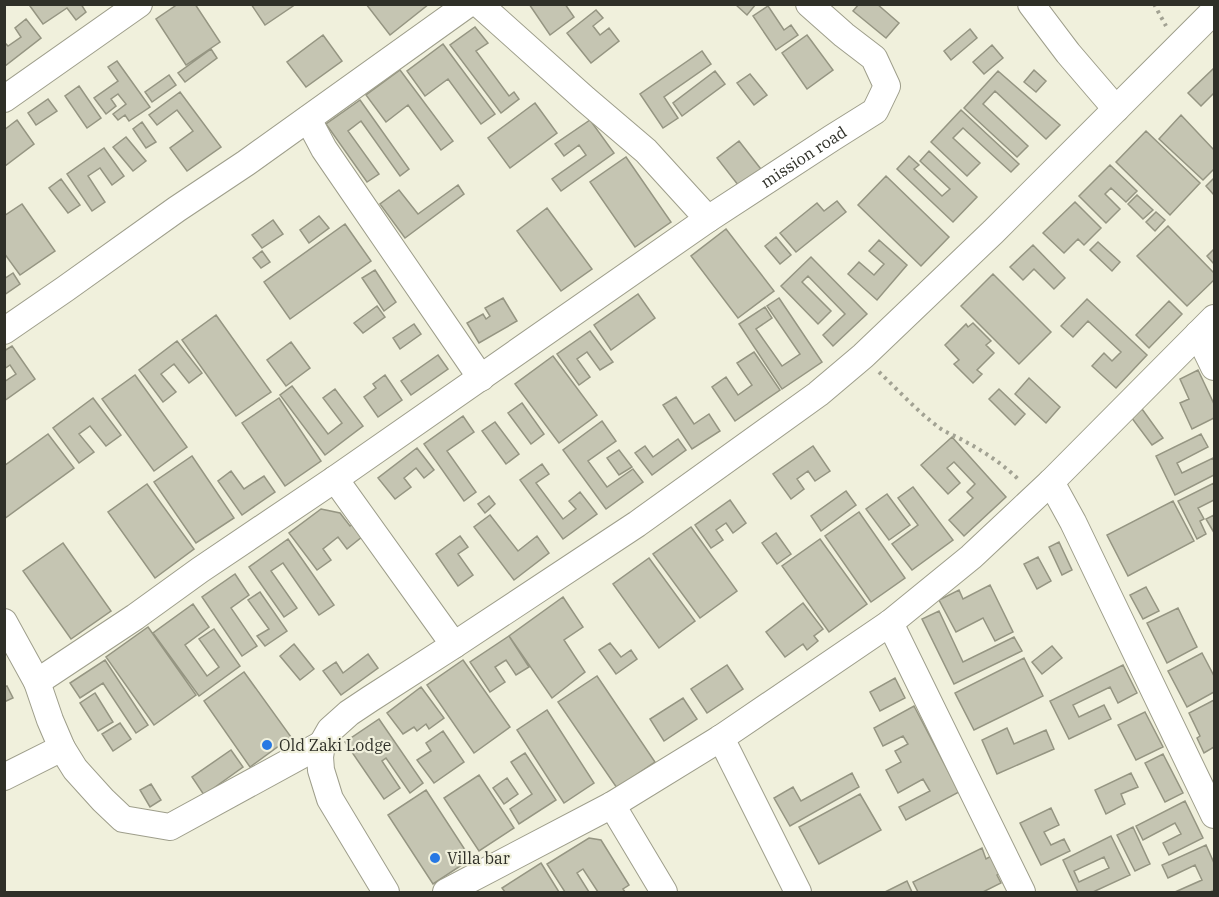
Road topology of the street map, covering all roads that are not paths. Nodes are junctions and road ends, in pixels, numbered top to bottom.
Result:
1 (139, 4) edge
2 (468, 4) edge
3 (479, 4) edge
4 (809, 4) edge
5 (1031, 4) edge
6 (1215, 12) edge
7 (4, 99) edge
8 (1116, 109) junction
9 (308, 119) junction
10 (708, 219) junction
11 (1207, 326) edge
12 (4, 331) edge
13 (1215, 367) edge
14 (481, 378) junction
15 (335, 479) junction
16 (1043, 488) junction
17 (4, 622) edge
18 (890, 623) junction
19 (454, 645) junction
20 (37, 682) junction
21 (721, 738) junction
22 (322, 744) junction
23 (62, 748) junction
24 (4, 777) edge
25 (612, 805) junction
26 (1215, 815) edge
27 (386, 892) edge
28 (446, 892) edge
29 (664, 892) edge
30 (798, 892) edge
31 (1022, 892) edge

1 - 7 street
2 - 9 street
3 - 10 street
4 - 10 street, mission road
5 - 8 street
6 - 8 street
8 - 19 street
9 - 12 street
9 - 14 street
10 - 14 street, mission road
11 - 13 street
11 - 16 street
14 - 15 street, mission road
15 - 19 street
15 - 20 street, mission road
16 - 18 street
16 - 26 street
17 - 20 street
18 - 21 street
18 - 31 street
19 - 22 street
20 - 23 street
21 - 25 street
21 - 30 street
22 - 23 street
22 - 27 street
23 - 24 street
25 - 28 street
25 - 29 street

